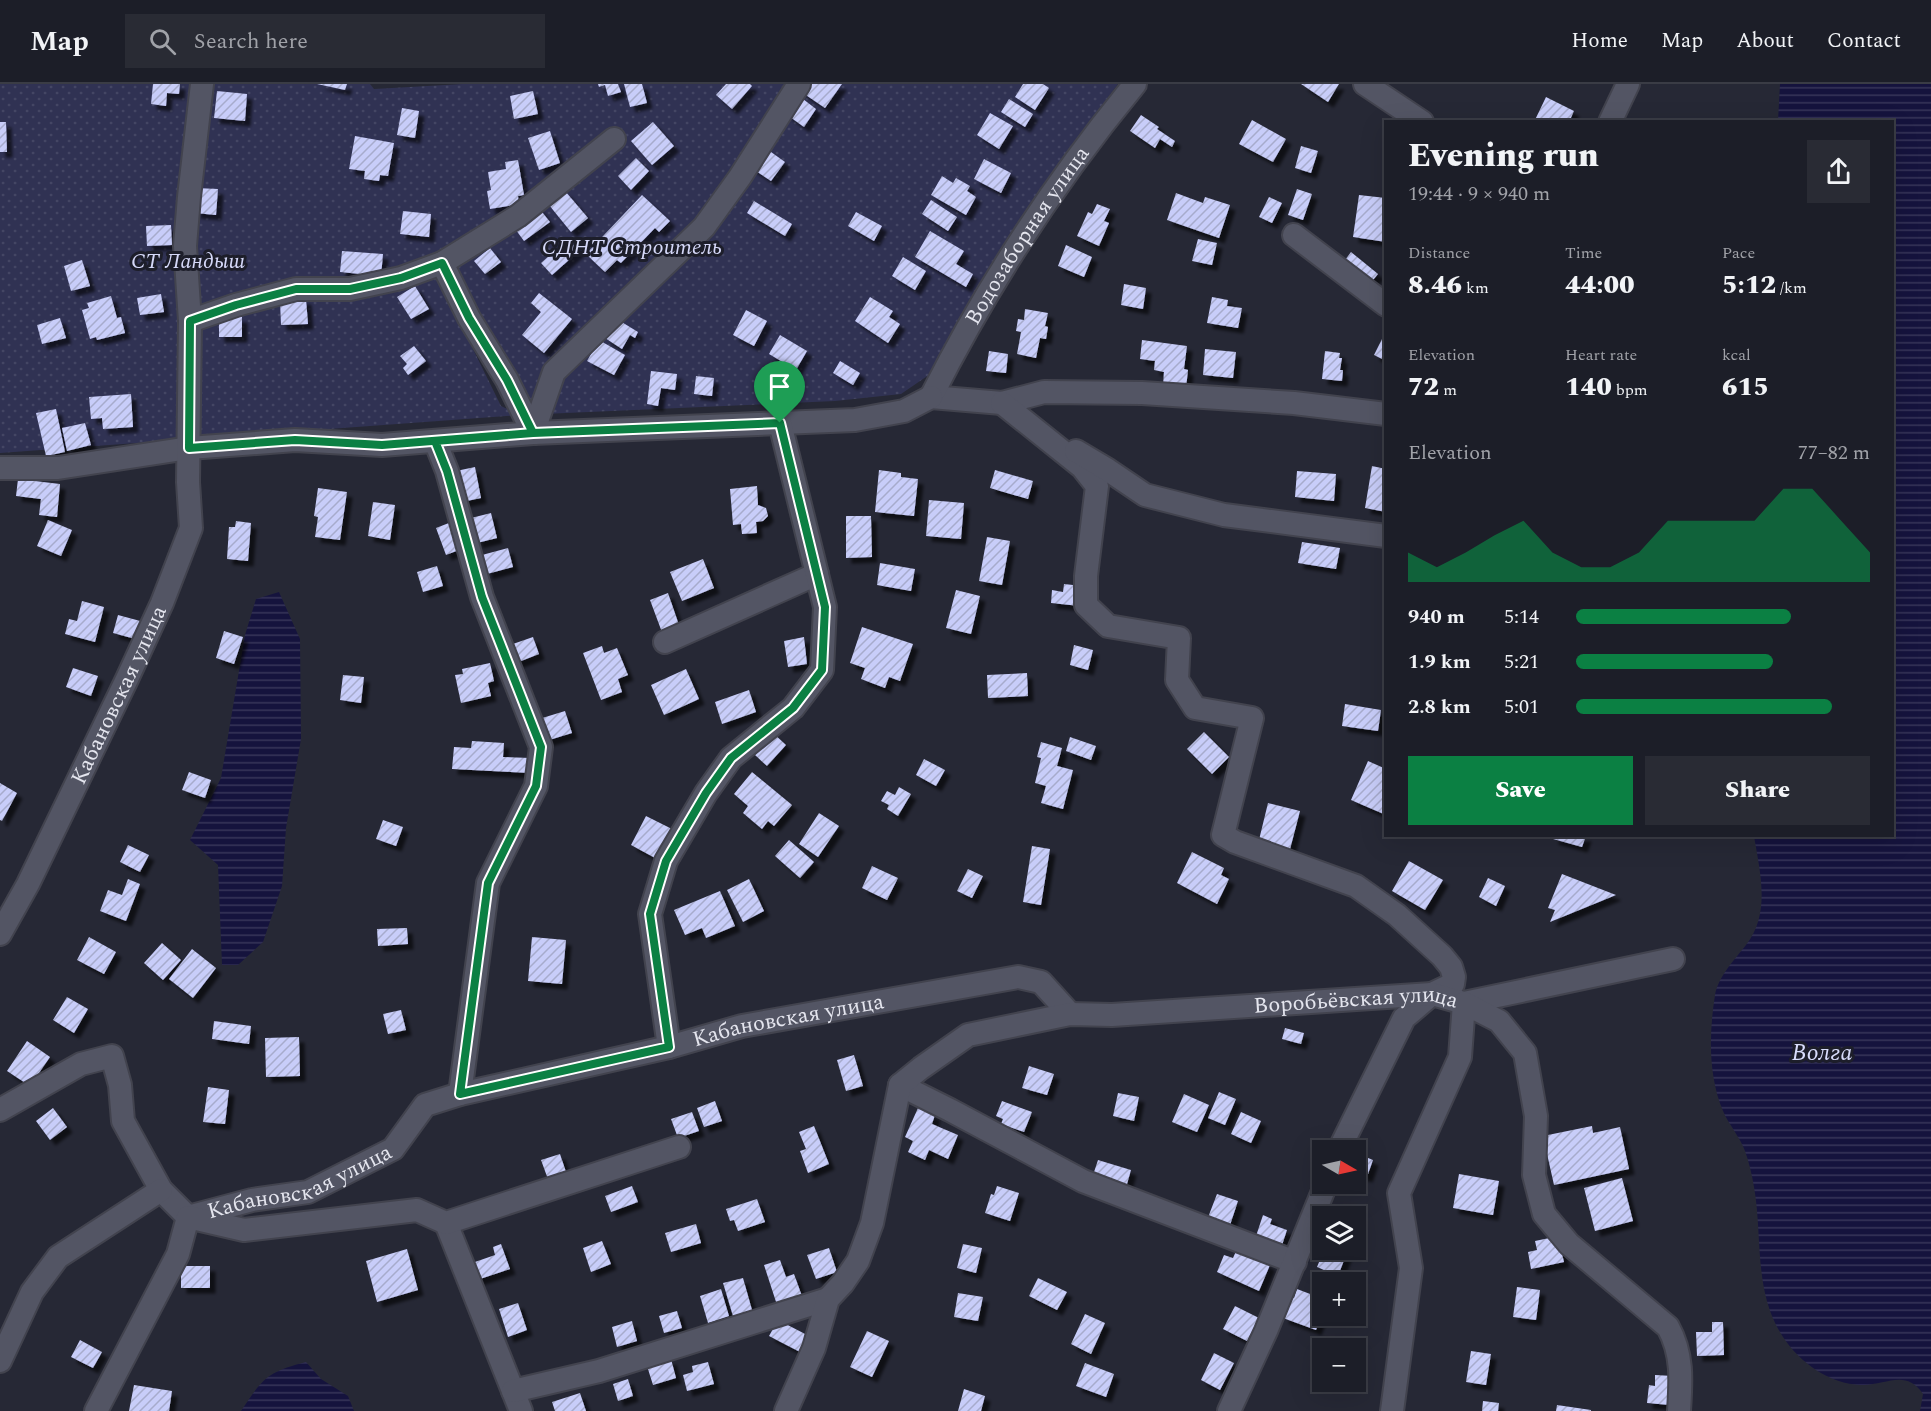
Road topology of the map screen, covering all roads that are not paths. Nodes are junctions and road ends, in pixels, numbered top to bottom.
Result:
1 (202, 84) edge
2 (799, 84) edge
3 (1135, 84) edge
4 (1365, 84) edge
5 (1628, 84) edge
6 (1419, 120) edge
7 (1611, 120) edge
8 (614, 139) dead end
9 (1294, 235) dead end
10 (442, 263) junction
11 (1384, 303) edge
12 (190, 321) junction
13 (931, 397) junction
14 (1002, 403) junction
15 (1384, 414) edge
16 (780, 423) junction
17 (1028, 424) junction
18 (533, 433) junction
19 (435, 441) junction
20 (189, 445) junction
21 (0, 468) edge
22 (1384, 536) edge
23 (817, 574) junction
24 (665, 642) dead end
25 (0, 934) edge
26 (1673, 958) dead end
27 (1432, 994) junction
28 (1464, 1003) junction
29 (1070, 1014) junction
30 (669, 1047) junction
31 (900, 1085) junction
32 (460, 1094) junction
33 (0, 1110) edge
34 (1344, 1140) edge
35 (679, 1147) dead end
36 (161, 1190) junction
37 (1322, 1194) edge
38 (188, 1217) junction
39 (446, 1223) junction
40 (1295, 1262) junction
41 (828, 1299) junction
42 (0, 1361) edge
43 (517, 1401) edge
44 (96, 1411) edge
45 (786, 1411) edge
46 (1229, 1411) edge
47 (1392, 1411) edge
48 (1679, 1411) edge

1 - 12 street, Кабановская улица
2 - 18 street
3 - 13 street, Водозаборная улица
4 - 6 street
5 - 7 street
8 - 10 street
9 - 11 street
10 - 12 street
10 - 18 street
12 - 20 street, Кабановская улица
13 - 14 street
13 - 16 street
14 - 15 street
14 - 17 street
16 - 18 street
16 - 23 street
17 - 22 street
17 - 27 street
18 - 19 street
19 - 20 street
19 - 32 street
20 - 21 street
20 - 25 street, Кабановская улица
23 - 24 street
23 - 30 street
26 - 28 street, Воробьёвская улица
27 - 28 street, Воробьёвская улица
27 - 29 street, Воробьёвская улица
27 - 34 street
28 - 47 street
28 - 48 street
29 - 30 street, Кабановская улица
29 - 31 street, Воробьёвская улица
30 - 32 street, Кабановская улица
31 - 40 street
31 - 41 street
32 - 38 street, Кабановская улица
33 - 36 street, Кабановская улица
35 - 39 street
36 - 38 street, Кабановская улица
36 - 42 street
37 - 40 street
38 - 39 street
38 - 44 street
39 - 43 street
40 - 46 street
41 - 43 street
41 - 45 street

